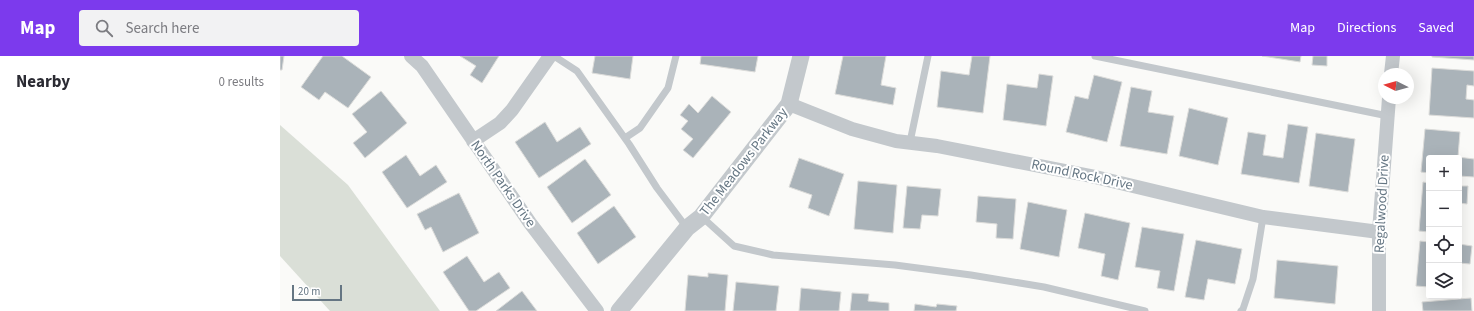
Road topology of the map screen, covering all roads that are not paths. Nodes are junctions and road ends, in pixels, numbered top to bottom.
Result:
1 (411, 56) edge
2 (550, 56) edge
3 (554, 56) edge
4 (676, 56) edge
5 (801, 56) edge
6 (928, 56) edge
7 (1095, 56) edge
8 (1392, 56) edge
9 (1391, 68) edge
10 (789, 104) junction
11 (1389, 104) edge
12 (1388, 116) junction
13 (625, 138) junction
14 (473, 141) junction
15 (910, 142) junction
16 (702, 217) junction
17 (1263, 217) junction
18 (688, 228) junction
19 (1379, 232) junction
20 (597, 311) edge
21 (619, 311) edge
22 (1145, 311) edge
23 (1241, 311) edge
24 (1379, 311) edge

1 - 14 street, North Parks Drive
2 - 14 street
3 - 13 lane
4 - 13 lane
5 - 10 street, The Meadows Parkway
6 - 15 lane
7 - 12 lane
8 - 9 street
10 - 15 street, Round Rock Drive
10 - 16 street, The Meadows Parkway
11 - 12 street, Regalwood Drive
12 - 19 street, Regalwood Drive
13 - 18 lane
14 - 20 street, North Parks Drive
15 - 17 street, Round Rock Drive
16 - 18 street, The Meadows Parkway
16 - 22 lane
17 - 19 street, Round Rock Drive
17 - 23 lane
18 - 21 street, The Meadows Parkway
19 - 24 street, Regalwood Drive

